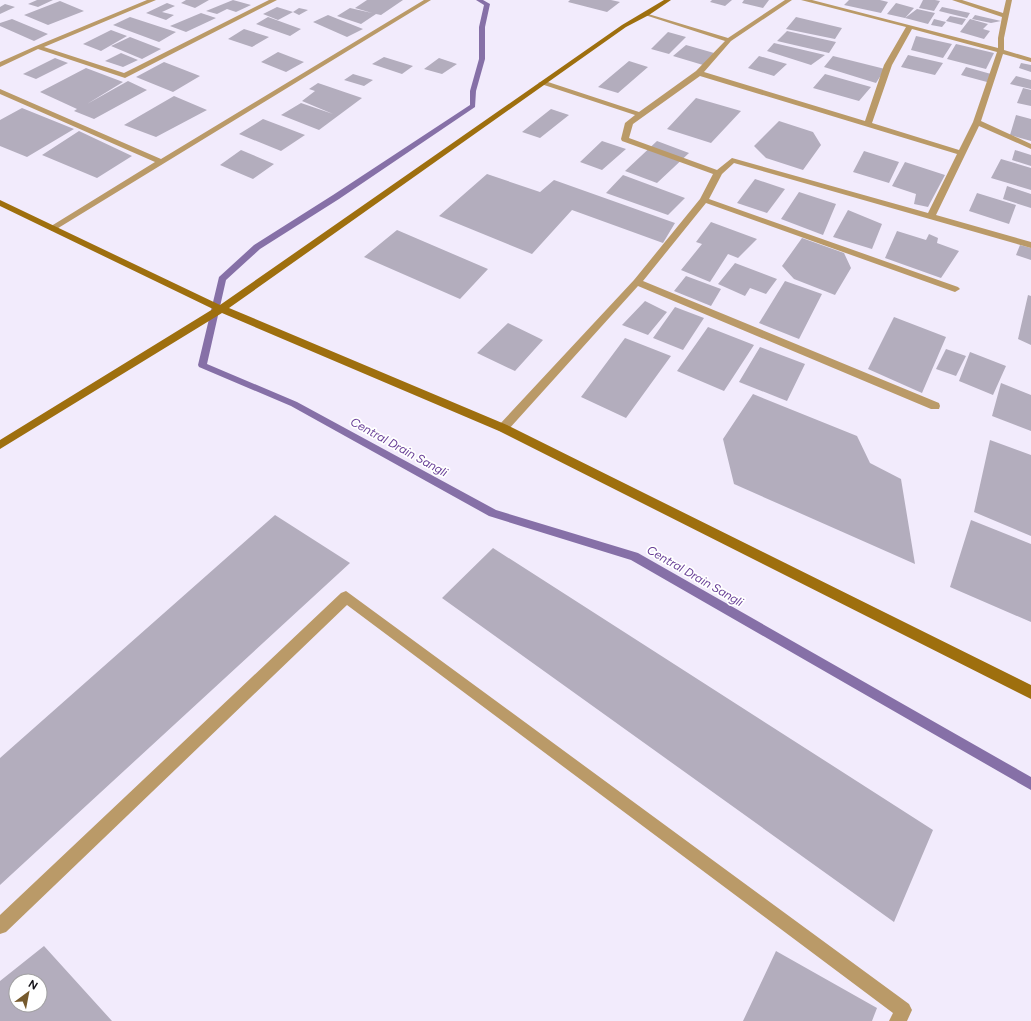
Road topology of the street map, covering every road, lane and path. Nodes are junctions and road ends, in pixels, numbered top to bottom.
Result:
1 (153, 0) edge
2 (274, 0) edge
3 (428, 0) edge
4 (668, 0) edge
5 (789, 0) edge
6 (804, 0) edge
7 (955, 0) edge
8 (1009, 0) edge
9 (647, 14) junction
10 (1004, 15) junction
11 (910, 26) junction
12 (729, 40) junction
13 (38, 47) junction
14 (1001, 51) junction
15 (1031, 60) edge
16 (0, 65) edge
17 (699, 73) junction
18 (542, 83) junction
19 (0, 91) edge
20 (641, 115) junction
21 (977, 122) junction
22 (867, 125) junction
23 (1031, 147) edge
24 (962, 153) junction
25 (162, 162) junction
26 (718, 173) junction
27 (704, 200) junction
28 (0, 203) edge
29 (931, 216) junction
30 (52, 228) junction
31 (1031, 245) edge
32 (637, 282) junction
33 (955, 289) dead end
34 (221, 309) junction
35 (935, 406) dead end
36 (503, 428) junction
37 (0, 445) edge
38 (1031, 692) edge
39 (0, 926) edge
40 (898, 1021) edge

1 - 13 street
2 - 13 street
3 - 25 street
4 - 9 main road
5 - 12 street
6 - 11 street
7 - 10 street
8 - 10 street
9 - 12 street
9 - 18 main road
10 - 14 street
11 - 14 street
11 - 22 street
12 - 17 street
13 - 16 street
14 - 15 street
14 - 21 street
17 - 20 street
17 - 22 street
18 - 20 street
18 - 34 main road
19 - 25 street
20 - 26 street
21 - 23 street
21 - 24 street
22 - 24 street
24 - 29 street
25 - 30 street
26 - 27 street
26 - 29 street
27 - 32 street
27 - 33 street
28 - 30 main road
29 - 31 street
30 - 34 main road
32 - 35 street
32 - 36 street
34 - 36 main road
34 - 37 main road
36 - 38 main road
39 - 40 street

